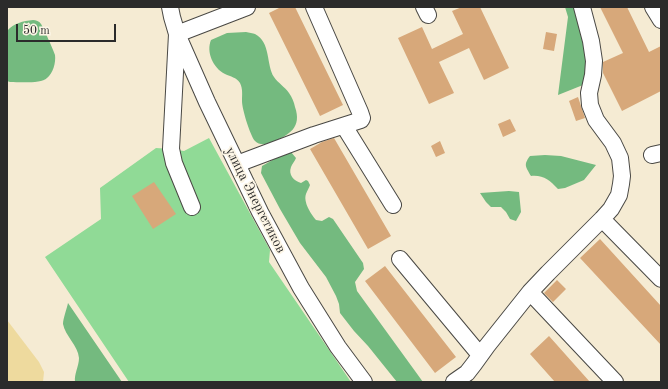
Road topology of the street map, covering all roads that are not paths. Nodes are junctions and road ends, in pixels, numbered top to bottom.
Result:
1 (170, 7) edge
2 (247, 7) edge
3 (314, 7) edge
4 (582, 7) edge
5 (653, 7) edge
6 (661, 20) edge
7 (177, 34) junction
8 (344, 126) junction
9 (237, 164) junction
10 (393, 205) dead end
11 (192, 207) dead end
12 (602, 220) junction
13 (400, 259) dead end
14 (661, 279) edge
15 (530, 292) junction
16 (480, 355) junction
17 (471, 377) edge
18 (364, 382) edge
19 (454, 382) edge
20 (615, 382) edge

1 - 7 street, улица Энергетиков
2 - 7 street
3 - 8 street
4 - 12 street
5 - 6 street
7 - 9 street, улица Энергетиков
7 - 11 street
8 - 9 street
8 - 10 street
9 - 18 street, улица Энергетиков
12 - 14 street
12 - 15 street
13 - 16 street
15 - 16 street
15 - 20 street
16 - 17 street
17 - 19 street

